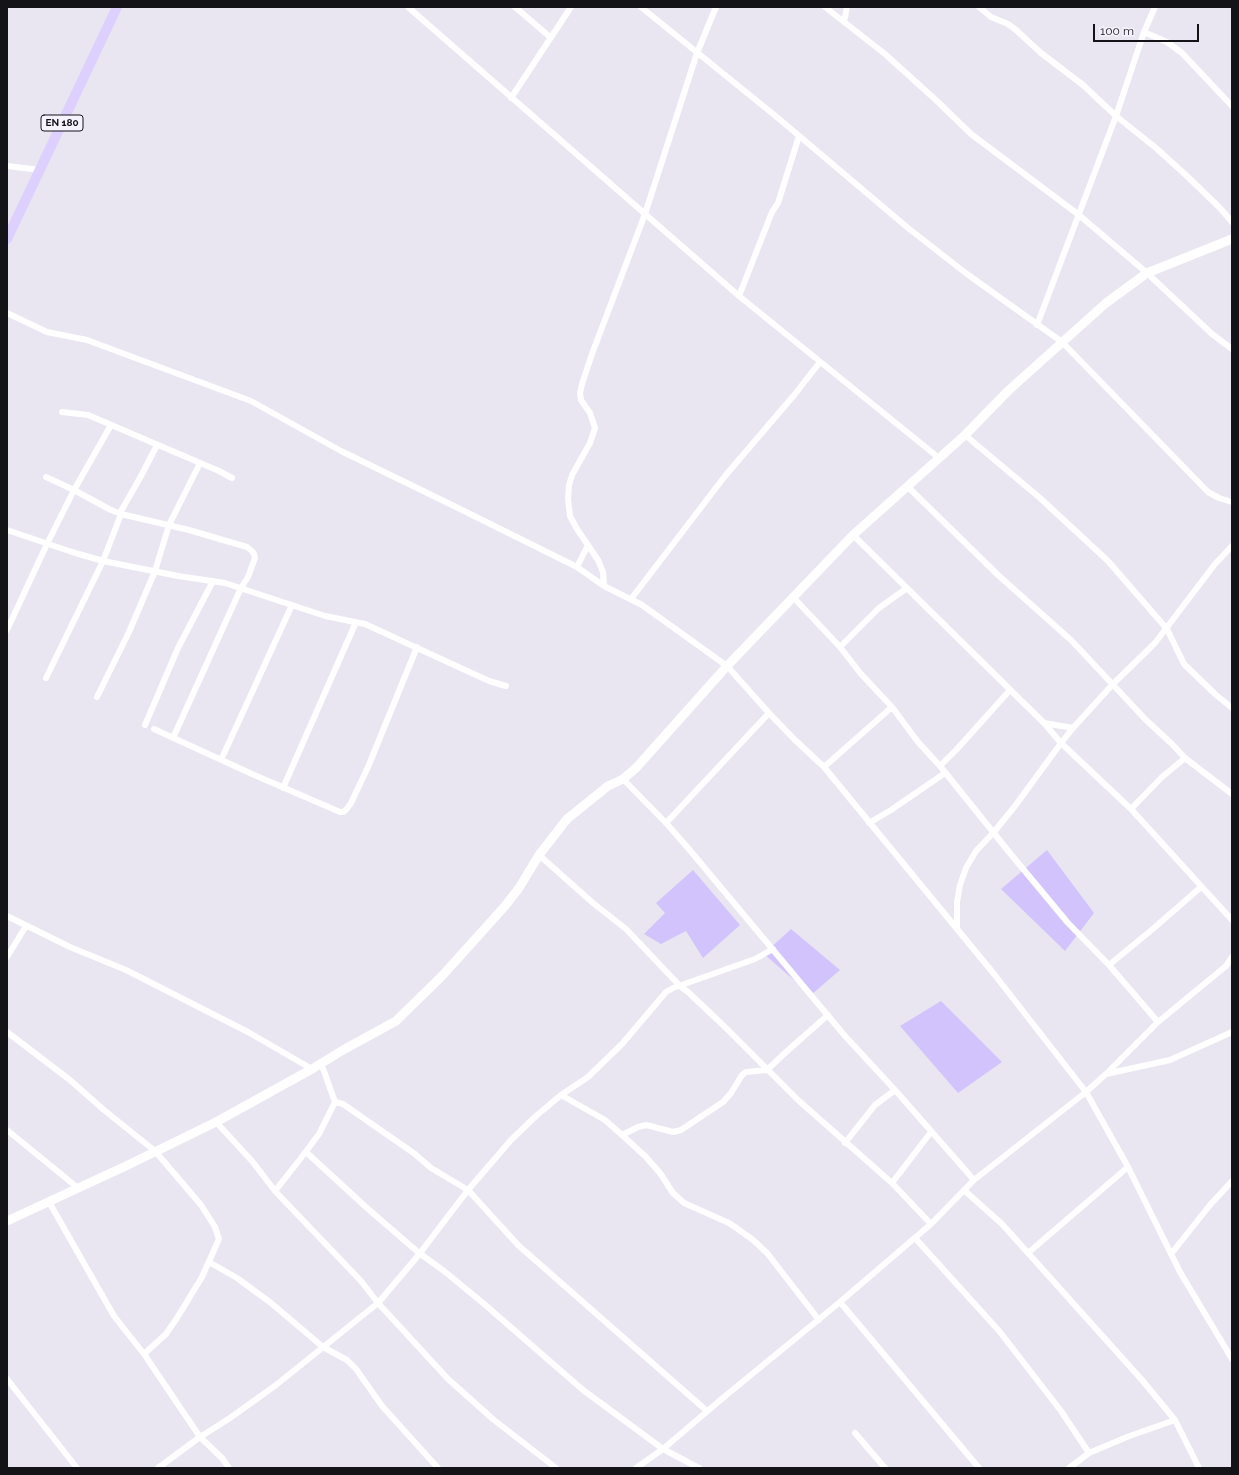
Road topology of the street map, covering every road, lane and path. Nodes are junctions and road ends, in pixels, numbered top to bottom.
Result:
1 (116, 7) edge
2 (408, 7) edge
3 (515, 7) edge
4 (571, 7) edge
5 (641, 7) edge
6 (716, 7) edge
7 (825, 7) edge
8 (847, 7) edge
9 (979, 7) edge
10 (1155, 7) edge
11 (844, 22) junction
12 (1144, 32) junction
13 (550, 37) junction
14 (697, 54) junction
15 (511, 98) junction
16 (1232, 106) edge
17 (1116, 116) junction
18 (799, 136) junction
19 (7, 166) edge
20 (40, 170) junction
21 (646, 214) junction
22 (1079, 215) junction
23 (1232, 222) edge
24 (7, 239) edge
25 (1232, 239) edge
26 (1147, 273) junction
27 (739, 296) junction
28 (7, 313) edge
29 (1037, 325) junction
30 (1062, 342) junction
31 (1232, 349) edge
32 (820, 362) junction
33 (62, 412) dead end
34 (111, 425) junction
35 (965, 435) junction
36 (156, 445) junction
37 (940, 458) junction
38 (200, 463) junction
39 (46, 477) dead end
40 (232, 478) dead end
41 (907, 486) junction
42 (74, 490) junction
43 (1232, 502) edge
44 (120, 514) junction
45 (169, 526) junction
46 (7, 530) edge
47 (853, 535) junction
48 (46, 544) junction
49 (588, 545) junction
50 (1231, 548) edge
51 (104, 561) junction
52 (577, 567) junction
53 (155, 572) junction
54 (213, 581) junction
55 (604, 586) junction
56 (241, 588) junction
57 (907, 588) junction
58 (793, 598) junction
59 (631, 599) junction
60 (292, 605) junction
61 (356, 622) junction
62 (1167, 629) junction
63 (7, 630) edge
64 (417, 647) junction
65 (840, 647) junction
66 (727, 666) junction
67 (46, 678) dead end
68 (1113, 684) junction
69 (506, 686) dead end
70 (1010, 690) junction
71 (97, 698) dead end
72 (892, 707) junction
73 (1232, 708) edge
74 (769, 713) junction
75 (1044, 723) junction
76 (145, 725) dead end
77 (1073, 728) junction
78 (154, 729) dead end
79 (173, 738) junction
80 (1060, 743) junction
81 (1185, 758) junction
82 (221, 760) junction
83 (940, 766) junction
84 (824, 767) junction
85 (946, 773) junction
86 (623, 779) junction
87 (283, 788) junction
88 (1232, 794) edge
89 (1131, 809) junction
90 (666, 823) junction
91 (869, 823) junction
92 (994, 832) junction
93 (540, 855) junction
94 (1200, 887) junction
95 (7, 916) edge
96 (1232, 920) edge
97 (26, 926) junction
98 (957, 929) junction
99 (773, 949) junction
100 (7, 957) edge
101 (1232, 957) edge
102 (1109, 965) junction
103 (680, 986) junction
104 (828, 1015) junction
105 (1158, 1022) junction
106 (7, 1032) edge
107 (1232, 1032) edge
108 (321, 1063) junction
109 (312, 1070) junction
110 (767, 1070) junction
111 (1106, 1074) junction
112 (895, 1090) junction
113 (1086, 1092) junction
114 (561, 1095) junction
115 (335, 1102) junction
116 (216, 1122) junction
117 (7, 1130) edge
118 (931, 1132) junction
119 (622, 1134) junction
120 (845, 1143) junction
121 (155, 1151) junction
122 (306, 1152) junction
123 (1128, 1167) junction
124 (974, 1180) junction
125 (1232, 1181) edge
126 (892, 1184) junction
127 (78, 1188) junction
128 (468, 1190) junction
129 (964, 1190) junction
130 (275, 1191) junction
131 (49, 1202) junction
132 (7, 1221) edge
133 (931, 1224) junction
134 (915, 1238) junction
135 (420, 1252) junction
136 (1028, 1253) junction
137 (1171, 1254) junction
138 (210, 1262) junction
139 (840, 1302) junction
140 (378, 1303) junction
141 (819, 1320) junction
142 (323, 1348) junction
143 (144, 1354) junction
144 (1232, 1359) edge
145 (7, 1379) edge
146 (707, 1412) junction
147 (1176, 1420) junction
148 (855, 1433) dead end
149 (200, 1437) junction
150 (663, 1449) junction
151 (1089, 1454) junction
152 (77, 1468) edge
153 (158, 1468) edge
154 (229, 1468) edge
155 (438, 1468) edge
156 (556, 1468) edge
157 (636, 1468) edge
158 (699, 1468) edge
159 (885, 1468) edge
160 (979, 1468) edge
161 (1069, 1468) edge
162 (1199, 1468) edge

1 - 20 main road, EN 180
2 - 15 street
3 - 13 street
4 - 13 street
5 - 14 street
6 - 14 street
7 - 11 street
8 - 11 street
9 - 17 street
10 - 12 street
11 - 22 street
12 - 16 street
12 - 17 street
13 - 15 street
14 - 18 street
14 - 21 street
15 - 21 street
17 - 22 street
17 - 23 street
18 - 27 street
18 - 29 street
19 - 20 street
20 - 24 main road, EN 180
21 - 27 street
21 - 49 street
22 - 26 street
22 - 29 street
25 - 26 street
26 - 30 street
26 - 31 street
27 - 32 street
28 - 52 street
29 - 30 street
30 - 35 street
30 - 43 street
32 - 37 street
32 - 59 street
33 - 34 street
34 - 36 street
34 - 42 street
35 - 37 street
35 - 62 street
36 - 38 street
36 - 44 street
37 - 41 street
38 - 40 street
38 - 45 street
39 - 42 street
41 - 47 street
41 - 68 street
42 - 44 street
42 - 48 street
44 - 45 street
44 - 51 street
45 - 53 street
45 - 56 street
46 - 48 street
47 - 57 street
47 - 58 street
48 - 51 street
48 - 63 street
49 - 52 street
49 - 55 street
50 - 62 street
51 - 53 street
51 - 67 street
52 - 55 street
53 - 54 street
53 - 71 street
54 - 56 street
54 - 76 street
55 - 59 street
56 - 60 street
56 - 79 street
57 - 65 street
57 - 70 street
58 - 65 street
58 - 66 street
59 - 66 street
60 - 61 street
60 - 82 street
61 - 64 street
61 - 87 street
62 - 68 street
62 - 73 street
64 - 69 street
64 - 87 street
65 - 72 street
66 - 74 street
66 - 86 street
68 - 77 street
68 - 81 street
70 - 75 street
70 - 83 street
72 - 83 street
72 - 84 street
74 - 84 street
74 - 90 street
75 - 77 street
75 - 80 street
77 - 80 street
78 - 79 street
79 - 82 street
80 - 89 street
80 - 92 street
81 - 88 street
81 - 89 street
82 - 87 street
83 - 85 street
84 - 91 street
85 - 91 street
85 - 92 street
86 - 90 street
86 - 93 street
89 - 94 street
90 - 99 street
91 - 98 street
92 - 98 street
92 - 102 street
93 - 103 street
93 - 108 street
94 - 96 street
94 - 102 street
95 - 97 street
97 - 100 street
97 - 109 street
98 - 113 street
99 - 103 street
99 - 104 street
101 - 105 street
102 - 105 street
103 - 110 street
103 - 114 street
104 - 110 street
104 - 112 street
105 - 111 street
106 - 121 street
107 - 111 street
108 - 109 street
108 - 115 street
109 - 116 street
110 - 119 street
110 - 120 street
111 - 113 street
112 - 118 street
112 - 120 street
113 - 123 street
113 - 124 street
114 - 119 street
114 - 128 street
115 - 122 street
115 - 128 street
116 - 121 street
116 - 130 street
117 - 127 street
118 - 124 street
118 - 126 street
119 - 141 street
120 - 126 street
121 - 127 street
121 - 138 street
122 - 130 street
122 - 135 street
123 - 136 street
123 - 137 street
124 - 129 street
125 - 137 street
126 - 133 street
127 - 131 street
128 - 135 street
128 - 146 street
129 - 133 street
129 - 136 street
130 - 140 street
131 - 132 street
131 - 143 street
133 - 134 street
134 - 139 street
134 - 151 street
135 - 140 street
135 - 150 street
136 - 147 street
137 - 144 street
138 - 142 street
138 - 143 street
139 - 141 street
139 - 160 street
140 - 142 street
140 - 156 street
141 - 146 street
142 - 149 street
142 - 155 street
143 - 149 street
145 - 152 street
146 - 150 street
147 - 151 street
147 - 162 street
148 - 159 street
149 - 153 street
149 - 154 street
150 - 157 street
150 - 158 street
151 - 161 street

